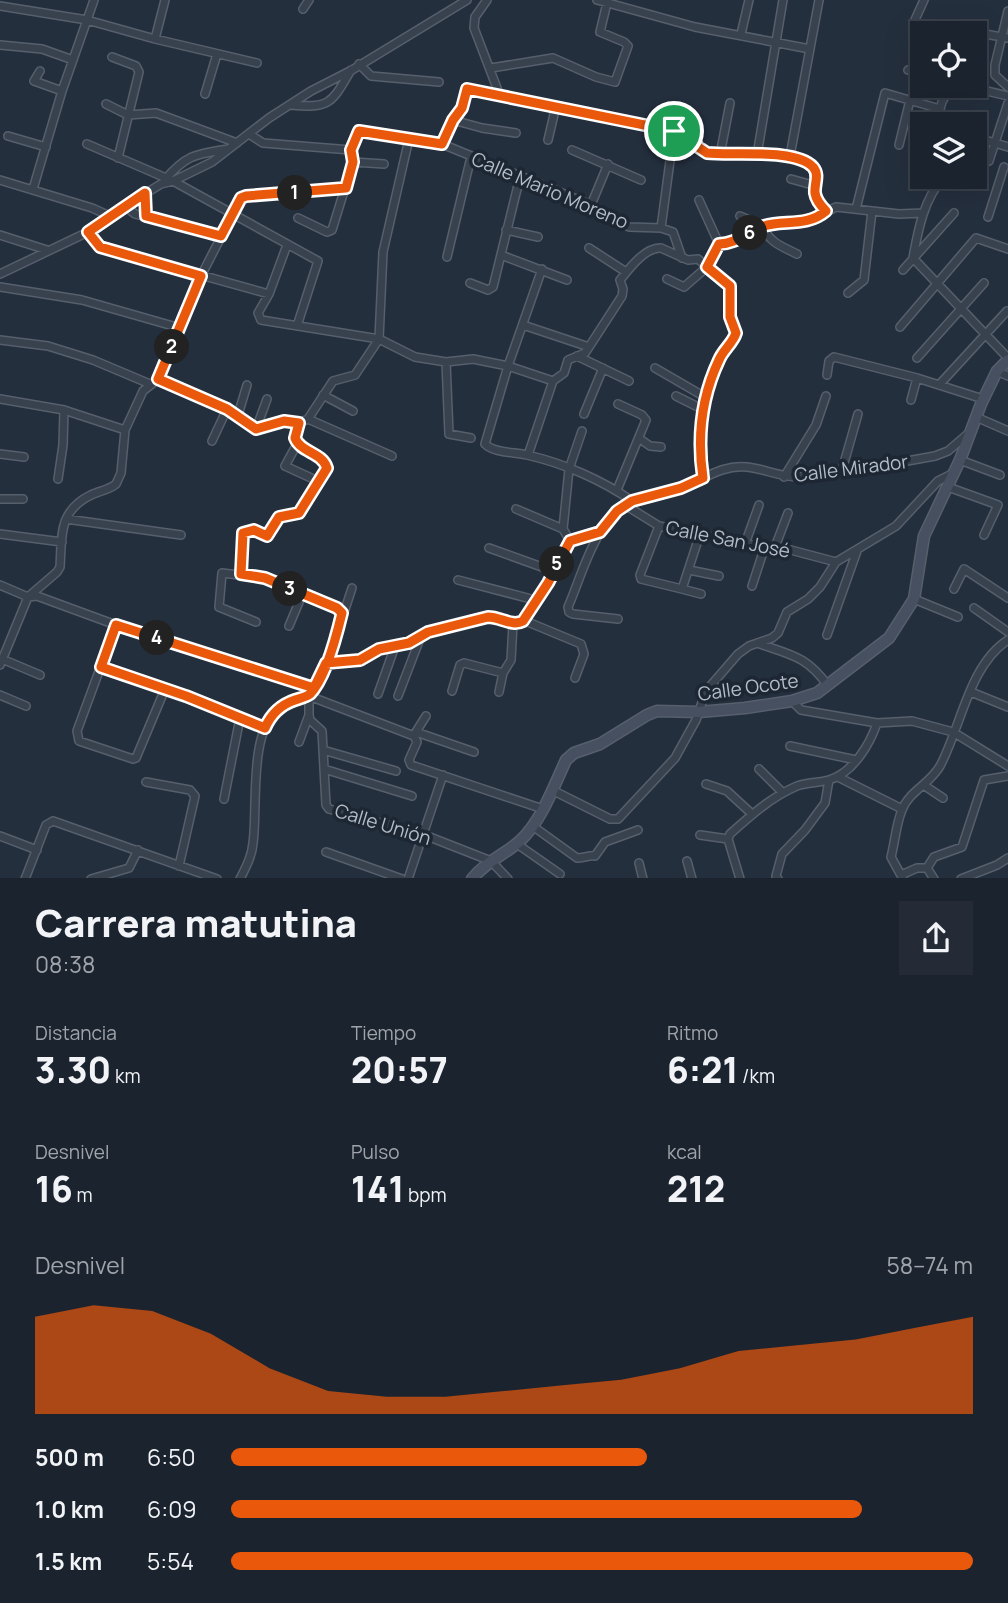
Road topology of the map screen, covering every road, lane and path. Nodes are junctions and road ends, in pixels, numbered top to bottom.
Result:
1 (94, 0) edge
2 (165, 0) edge
3 (309, 0) edge
4 (467, 0) edge
5 (487, 0) edge
6 (597, 0) edge
7 (749, 0) edge
8 (783, 0) edge
9 (818, 0) edge
10 (924, 0) edge
11 (607, 4) junction
12 (0, 6) edge
13 (303, 9) dead end
14 (1008, 11) edge
15 (87, 20) junction
16 (914, 21) edge
17 (741, 34) junction
18 (987, 35) edge
19 (1005, 37) edge
20 (155, 39) junction
21 (775, 44) junction
22 (0, 45) edge
23 (810, 49) junction
24 (217, 54) junction
25 (112, 57) dead end
26 (73, 60) junction
27 (257, 63) dead end
28 (359, 64) junction
29 (491, 68) junction
30 (352, 70) junction
31 (40, 71) dead end
32 (439, 82) dead end
33 (1008, 87) edge
34 (62, 91) junction
35 (987, 91) edge
36 (205, 94) dead end
37 (500, 96) junction
38 (1008, 96) edge
39 (945, 98) edge
40 (910, 100) junction
41 (730, 103) dead end
42 (1008, 103) edge
43 (106, 104) dead end
44 (291, 105) junction
45 (556, 106) junction
46 (940, 109) junction
47 (939, 112) edge
48 (128, 115) junction
49 (453, 120) junction
50 (674, 131) junction
51 (516, 133) dead end
52 (249, 134) junction
53 (8, 136) dead end
54 (409, 139) junction
55 (548, 140) dead end
56 (987, 140) edge
57 (994, 142) junction
58 (237, 143) junction
59 (87, 144) dead end
60 (442, 144) junction
61 (899, 145) dead end
62 (46, 147) junction
63 (1008, 147) edge
64 (228, 149) junction
65 (351, 150) junction
66 (572, 150) dead end
67 (720, 155) junction
68 (757, 155) junction
69 (790, 156) junction
70 (471, 157) junction
71 (118, 158) junction
72 (989, 161) joint
73 (353, 162) junction
74 (384, 164) dead end
75 (608, 164) junction
76 (1006, 168) edge
77 (520, 177) junction
78 (792, 179) dead end
79 (0, 180) edge
80 (641, 180) dead end
81 (166, 181) junction
82 (816, 186) junction
83 (346, 188) junction
84 (33, 189) junction
85 (935, 189) edge
86 (145, 193) junction
87 (699, 200) dead end
88 (591, 205) junction
89 (125, 206) junction
90 (856, 209) junction
91 (826, 211) junction
92 (872, 211) junction
93 (954, 213) dead end
94 (232, 214) junction
95 (923, 214) junction
96 (110, 216) junction
97 (146, 216) junction
98 (740, 216) dead end
99 (988, 217) dead end
100 (298, 218) dead end
101 (763, 226) junction
102 (661, 228) junction
103 (506, 230) junction
104 (88, 232) junction
105 (0, 236) edge
106 (221, 236) junction
107 (538, 237) dead end
108 (287, 244) junction
109 (719, 244) junction
110 (589, 248) dead end
111 (1008, 249) edge
112 (47, 250) junction
113 (797, 254) dead end
114 (501, 255) junction
115 (447, 257) dead end
116 (682, 258) junction
117 (913, 258) junction
118 (707, 267) junction
119 (542, 269) junction
120 (903, 270) dead end
121 (626, 272) junction
122 (0, 274) edge
123 (201, 276) junction
124 (667, 279) dead end
125 (567, 280) dead end
126 (470, 283) dead end
127 (984, 283) dead end
128 (937, 284) junction
129 (0, 286) edge
130 (848, 293) dead end
131 (269, 294) junction
132 (960, 308) junction
133 (1007, 311) edge
134 (523, 325) junction
135 (297, 326) junction
136 (900, 327) dead end
137 (180, 328) junction
138 (985, 334) junction
139 (379, 340) junction
140 (0, 341) edge
141 (589, 347) junction
142 (577, 356) junction
143 (917, 358) dead end
144 (1008, 359) edge
145 (446, 362) junction
146 (508, 366) junction
147 (603, 368) junction
148 (655, 368) dead end
149 (997, 370) junction
150 (827, 375) dead end
151 (1008, 376) edge
152 (917, 378) junction
153 (158, 379) junction
154 (553, 381) junction
155 (629, 381) dead end
156 (150, 384) junction
157 (247, 385) dead end
158 (939, 385) junction
159 (323, 395) junction
160 (676, 396) dead end
161 (826, 396) dead end
162 (705, 397) junction
163 (0, 399) edge
164 (267, 399) dead end
165 (983, 399) junction
166 (911, 400) dead end
167 (618, 404) dead end
168 (227, 409) junction
169 (702, 409) junction
170 (64, 410) junction
171 (353, 411) dead end
172 (584, 414) dead end
173 (858, 414) dead end
174 (238, 415) junction
175 (976, 417) junction
176 (308, 419) junction
177 (299, 423) junction
178 (256, 429) junction
179 (125, 430) junction
180 (972, 430) junction
181 (582, 431) dead end
182 (1008, 431) edge
183 (471, 438) dead end
184 (640, 439) junction
185 (212, 441) dead end
186 (297, 444) junction
187 (662, 447) dead end
188 (0, 454) edge
189 (528, 455) junction
190 (392, 456) dead end
191 (24, 457) dead end
192 (960, 460) junction
193 (569, 468) junction
194 (842, 470) junction
195 (954, 472) junction
196 (1000, 475) dead end
197 (784, 477) junction
198 (703, 478) junction
199 (58, 479) dead end
200 (320, 482) junction
201 (948, 487) junction
202 (617, 490) junction
203 (0, 499) edge
204 (23, 499) dead end
205 (629, 503) junction
206 (759, 505) dead end
207 (516, 509) dead end
208 (788, 513) dead end
209 (66, 519) junction
210 (659, 526) junction
211 (563, 529) junction
212 (600, 532) junction
213 (0, 534) edge
214 (700, 534) junction
215 (181, 535) dead end
216 (984, 535) dead end
217 (570, 541) junction
218 (62, 542) junction
219 (745, 544) junction
220 (765, 546) junction
221 (775, 547) junction
222 (489, 548) dead end
223 (857, 551) junction
224 (836, 562) junction
225 (690, 570) junction
226 (553, 571) junction
227 (241, 574) junction
228 (719, 576) dead end
229 (458, 580) dead end
230 (0, 584) edge
231 (752, 586) dead end
232 (352, 588) dead end
233 (682, 589) junction
234 (954, 589) dead end
235 (701, 594) dead end
236 (302, 595) junction
237 (28, 597) junction
238 (1008, 598) edge
239 (914, 599) junction
240 (535, 600) junction
241 (974, 608) dead end
242 (342, 613) junction
243 (958, 617) dead end
244 (618, 619) dead end
245 (523, 621) junction
246 (256, 622) dead end
247 (513, 624) junction
248 (116, 625) junction
249 (289, 626) dead end
250 (1008, 632) edge
251 (421, 635) junction
252 (827, 635) dead end
253 (0, 639) edge
254 (1008, 640) edge
255 (9, 642) junction
256 (757, 643) junction
257 (396, 646) junction
258 (1, 662) edge
259 (326, 663) junction
260 (101, 667) junction
261 (503, 673) junction
262 (40, 675) dead end
263 (575, 678) dead end
264 (829, 687) junction
265 (314, 688) junction
266 (165, 689) junction
267 (452, 691) dead end
268 (499, 692) dead end
269 (971, 692) junction
270 (378, 694) dead end
271 (0, 695) edge
272 (309, 696) junction
273 (398, 696) dead end
274 (792, 701) junction
275 (26, 706) dead end
276 (1008, 707) edge
277 (699, 712) junction
278 (309, 715) junction
279 (426, 716) dead end
280 (240, 718) junction
281 (877, 723) junction
282 (265, 728) junction
283 (953, 732) junction
284 (415, 734) junction
285 (299, 742) dead end
286 (790, 746) dead end
287 (323, 750) junction
288 (474, 752) dead end
289 (856, 760) junction
290 (1008, 766) edge
291 (324, 769) junction
292 (759, 769) dead end
293 (396, 771) dead end
294 (443, 775) junction
295 (1008, 776) edge
296 (838, 777) junction
297 (829, 780) junction
298 (146, 782) dead end
299 (706, 783) dead end
300 (925, 786) junction
301 (552, 790) junction
302 (783, 793) junction
303 (412, 796) dead end
304 (943, 798) dead end
305 (224, 799) dead end
306 (543, 809) junction
307 (902, 809) junction
308 (752, 814) junction
309 (534, 827) junction
310 (638, 830) dead end
311 (422, 834) junction
312 (700, 835) dead end
313 (0, 836) edge
314 (728, 839) junction
315 (517, 844) junction
316 (37, 850) junction
317 (138, 850) junction
318 (326, 852) dead end
319 (1008, 858) edge
320 (491, 861) junction
321 (687, 861) dead end
322 (639, 863) dead end
323 (178, 866) junction
324 (927, 868) junction
325 (560, 874) dead end
326 (902, 877) edge
327 (25, 878) edge
328 (91, 878) edge
329 (217, 878) edge
330 (240, 878) edge
331 (402, 878) edge
332 (408, 878) edge
333 (472, 878) edge
334 (508, 878) edge
335 (643, 878) edge
336 (692, 878) edge
337 (740, 878) edge
338 (778, 878) edge
339 (934, 878) edge
340 (961, 878) edge

1 - 15 street
2 - 20 street
3 - 13 street
4 - 28 street
5 - 29 street
6 - 11 street
7 - 17 street
8 - 21 street
9 - 23 street
10 - 16 street
11 - 17 street
11 - 29 street
12 - 15 street
14 - 19 street
15 - 20 street
15 - 26 street
17 - 21 street
18 - 19 street
19 - 33 street
20 - 24 street
21 - 23 street
21 - 68 street
22 - 26 street
23 - 69 street
24 - 27 street
24 - 36 street
25 - 48 street
26 - 34 street
28 - 30 street
28 - 32 street
29 - 37 street
30 - 44 street
30 - 44 street
31 - 34 street
34 - 62 street
35 - 38 street
37 - 45 street
37 - 49 street
39 - 46 street
40 - 46 street
40 - 61 street
40 - 90 street
41 - 67 street
42 - 57 street
43 - 48 street
44 - 52 street
45 - 50 street
45 - 55 street
46 - 47 street
48 - 58 street
48 - 71 street
49 - 51 street
49 - 60 street
50 - 67 street
50 - 102 street
52 - 58 street
52 - 65 street
53 - 62 street
54 - 60 street, Calle Mario Moreno
54 - 65 street, Calle Mario Moreno
54 - 139 street
56 - 57 street
57 - 63 street
57 - 72 street
58 - 64 street
59 - 71 street
60 - 70 street, Calle Mario Moreno
62 - 84 street
64 - 81 street
64 - 81 street
65 - 73 street
66 - 75 street
67 - 68 street
68 - 69 street
69 - 82 street
70 - 77 street, Calle Mario Moreno
70 - 115 street
71 - 81 street
72 - 76 street
73 - 74 street
73 - 83 street
75 - 80 street
75 - 88 street
76 - 99 street
77 - 88 street, Calle Mario Moreno
77 - 103 street
78 - 82 street
79 - 84 street
81 - 86 street
81 - 94 street
82 - 91 street
83 - 94 street
83 - 100 street
84 - 96 street
85 - 95 street
86 - 89 street
86 - 97 street
87 - 109 street
88 - 102 street, Calle Mario Moreno
89 - 96 street
89 - 97 street
90 - 91 street
90 - 92 street
91 - 101 street
92 - 95 street
92 - 130 street
93 - 117 street
94 - 106 street
94 - 108 street
95 - 117 street
96 - 104 street
97 - 106 street
98 - 101 street
101 - 109 street
101 - 113 street
102 - 116 street
103 - 107 street
103 - 114 street
104 - 112 street
104 - 123 street
105 - 112 street
106 - 123 street
108 - 131 street
108 - 135 street
109 - 118 street
110 - 121 street
111 - 128 street
112 - 122 street
114 - 119 street
114 - 126 street
116 - 118 street
116 - 121 street
117 - 120 street
117 - 128 street
118 - 124 street
118 - 162 street
119 - 125 street
119 - 134 street
121 - 141 street
123 - 131 street
123 - 137 street
127 - 132 street
128 - 132 street
128 - 136 street
129 - 137 street
131 - 135 street
132 - 138 street
132 - 143 street
133 - 138 street
134 - 141 street
134 - 146 street
135 - 139 street
137 - 153 street
138 - 144 street
138 - 158 street
139 - 145 street
139 - 159 street
140 - 156 street
141 - 142 street
142 - 147 street
142 - 154 street
144 - 149 street
145 - 146 street
145 - 183 street
146 - 154 street
146 - 189 street
147 - 155 street
147 - 172 street
148 - 162 street
149 - 151 street
149 - 165 street, Calle Ocote
150 - 152 street
152 - 158 street
152 - 166 street
153 - 156 street
153 - 168 street
154 - 189 street
156 - 179 street
157 - 174 street
158 - 165 street
159 - 171 street
159 - 176 street
160 - 169 street
161 - 197 street
162 - 169 street
163 - 170 street
164 - 178 street
165 - 175 street, Calle Ocote
167 - 184 street
168 - 174 street
168 - 185 street
169 - 198 street
170 - 179 street
170 - 199 street
173 - 194 street
174 - 178 street
175 - 180 street, Calle Ocote
175 - 182 street
176 - 177 street
176 - 190 street
177 - 178 street
177 - 186 street
179 - 209 street
180 - 192 street, Calle Ocote
180 - 194 street, Calle Mirador
181 - 193 street
184 - 187 street
184 - 202 street
186 - 200 street
186 - 200 street
188 - 191 street
189 - 193 street
192 - 195 street, Calle Ocote
192 - 196 street
193 - 202 street
193 - 211 street
194 - 197 street, Calle Mirador
195 - 201 street, Calle Ocote
195 - 223 street
197 - 198 street, Calle Mirador
198 - 205 street, Calle Mirador
200 - 227 street
201 - 216 street
201 - 239 street, Calle Ocote
202 - 205 street
203 - 204 street
205 - 210 street, Calle San José
205 - 212 street
206 - 219 street
207 - 211 street
208 - 221 street
209 - 215 street
209 - 218 street
210 - 214 street, Calle San José
210 - 233 street
211 - 217 street
212 - 217 street
212 - 244 street
213 - 218 street
214 - 219 street, Calle San José
214 - 225 street
217 - 226 street
218 - 237 street
219 - 220 street, Calle San José
220 - 221 street, Calle San José
220 - 231 street
221 - 224 street, Calle San José
222 - 226 street
223 - 224 street
223 - 252 street
224 - 256 street
225 - 228 street
225 - 233 street
226 - 240 street
227 - 236 street
227 - 246 street
229 - 240 street
230 - 237 street
232 - 242 street
233 - 235 street
234 - 238 street
236 - 242 street
236 - 249 street
237 - 248 street
237 - 255 street
239 - 243 street
239 - 264 street, Calle Ocote
240 - 245 street
241 - 250 street
242 - 259 street
245 - 247 street
245 - 263 street
247 - 251 street
247 - 261 street
248 - 260 street
248 - 265 street
251 - 257 street
251 - 273 street
253 - 255 street
254 - 269 street
255 - 258 street
256 - 264 street
256 - 277 street
257 - 259 street
257 - 270 street
258 - 262 street
259 - 265 street
260 - 266 street
260 - 266 street
261 - 267 street
261 - 268 street
264 - 274 street, Calle Ocote
265 - 272 street
266 - 280 street
269 - 276 street
269 - 283 street
271 - 275 street
272 - 278 street, Calle Unión
272 - 282 street
272 - 284 street
274 - 277 street, Calle Ocote
274 - 281 street
277 - 301 street, Calle Ocote
277 - 301 street
278 - 285 street, Calle Unión
278 - 287 street, Calle Unión
279 - 284 street
280 - 282 street
280 - 305 street
281 - 283 street
281 - 289 street
282 - 330 street
283 - 290 street
283 - 300 street
284 - 288 street
284 - 294 street
286 - 289 street
287 - 291 street, Calle Unión
287 - 293 street
289 - 296 street
291 - 303 street
291 - 311 street, Calle Unión
292 - 302 street
294 - 306 street
294 - 311 street
295 - 324 street
296 - 297 street
296 - 307 street
297 - 302 street
297 - 338 street
298 - 323 street
299 - 308 street
300 - 304 street
300 - 307 street
301 - 306 street, Calle Ocote
302 - 308 street
306 - 309 street, Calle Ocote
307 - 326 street
308 - 314 street
309 - 310 street
309 - 315 street, Calle Ocote
311 - 320 street, Calle Unión
311 - 332 street
312 - 314 street
313 - 316 street
314 - 337 street
315 - 320 street, Calle Ocote
315 - 325 street
316 - 317 street
316 - 327 street
317 - 323 street
317 - 328 street
318 - 331 street
319 - 340 street
320 - 333 street, Calle Ocote
320 - 334 street
321 - 336 street
322 - 335 street
323 - 329 street
324 - 326 street
324 - 339 street

